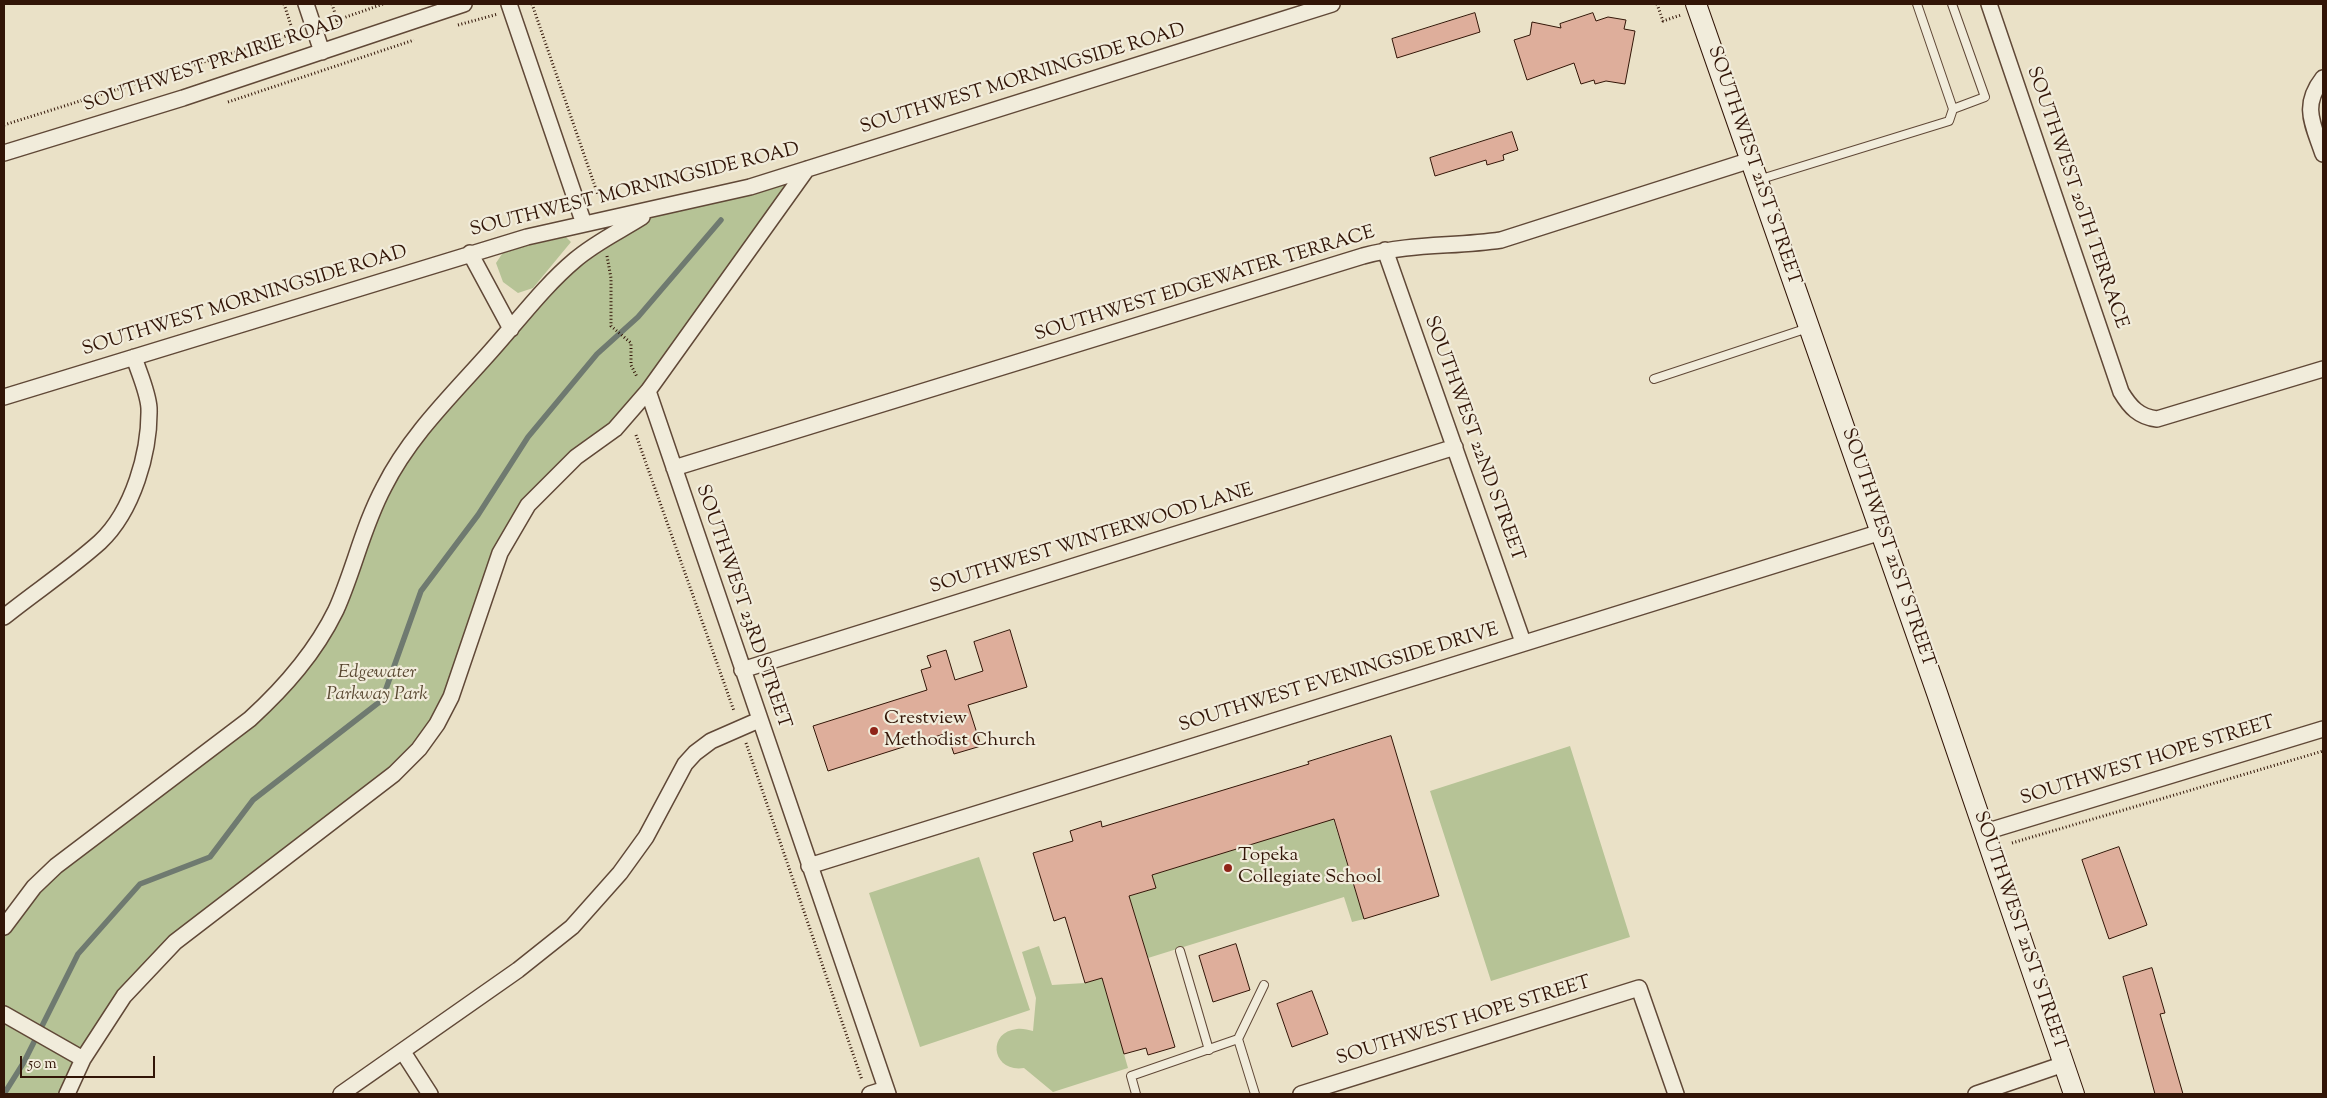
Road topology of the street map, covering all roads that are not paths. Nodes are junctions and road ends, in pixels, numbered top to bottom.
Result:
1 (306, 4) edge
2 (464, 4) edge
3 (509, 4) edge
4 (1332, 4) edge
5 (1696, 4) edge
6 (1917, 4) edge
7 (1952, 4) edge
8 (1989, 4) edge
9 (322, 52) junction
10 (2323, 78) edge
11 (1953, 109) junction
12 (4, 153) edge
13 (2323, 154) edge
14 (1751, 160) junction
15 (807, 169) junction
16 (1758, 180) junction
17 (645, 211) junction
18 (584, 224) junction
19 (1384, 250) junction
20 (470, 253) junction
21 (1810, 328) junction
22 (511, 329) junction
23 (134, 357) junction
24 (2323, 369) edge
25 (1654, 378) dead end
26 (648, 391) junction
27 (4, 397) edge
28 (1455, 448) junction
29 (674, 468) junction
30 (1881, 532) junction
31 (4, 617) edge
32 (1524, 642) junction
33 (742, 670) junction
34 (759, 720) junction
35 (2323, 729) edge
36 (1985, 832) junction
37 (809, 866) junction
38 (4, 927) edge
39 (1180, 950) dead end
40 (1264, 986) dead end
41 (6, 1016) edge
42 (1238, 1040) junction
43 (1209, 1050) junction
44 (403, 1052) junction
45 (83, 1059) junction
46 (2064, 1064) junction
47 (887, 1092) edge
48 (67, 1094) edge
49 (341, 1094) edge
50 (430, 1094) edge
51 (870, 1094) edge
52 (1136, 1094) edge
53 (1255, 1094) edge
54 (1301, 1094) edge
55 (1676, 1094) edge
56 (1976, 1094) edge
57 (2074, 1094) edge

1 - 9 street
2 - 9 street, SOUTHWEST PRAIRIE ROAD
3 - 18 street
4 - 15 street, SOUTHWEST MORNINGSIDE ROAD
5 - 14 main road, SOUTHWEST 21ST STREET
6 - 11 lane
7 - 11 lane
8 - 24 street, SOUTHWEST 20TH TERRACE
9 - 12 street, SOUTHWEST PRAIRIE ROAD
10 - 13 street
11 - 16 lane
14 - 16 main road, SOUTHWEST 21ST STREET
14 - 19 street, SOUTHWEST EDGEWATER TERRACE
15 - 17 street, SOUTHWEST MORNINGSIDE ROAD
15 - 26 street
16 - 21 main road, SOUTHWEST 21ST STREET
17 - 18 street, SOUTHWEST MORNINGSIDE ROAD
17 - 22 street
18 - 20 street, SOUTHWEST MORNINGSIDE ROAD
19 - 28 street, SOUTHWEST 22ND STREET
19 - 29 street, SOUTHWEST EDGEWATER TERRACE
20 - 22 street
20 - 23 street, SOUTHWEST MORNINGSIDE ROAD
21 - 25 lane
21 - 30 main road, SOUTHWEST 21ST STREET
22 - 38 street
23 - 27 street, SOUTHWEST MORNINGSIDE ROAD
23 - 31 street
26 - 29 street, SOUTHWEST 23RD STREET
26 - 45 street
28 - 32 street, SOUTHWEST 22ND STREET
28 - 33 street, SOUTHWEST WINTERWOOD LANE
29 - 33 street, SOUTHWEST 23RD STREET
30 - 32 street, SOUTHWEST EVENINGSIDE DRIVE
30 - 36 main road, SOUTHWEST 21ST STREET
32 - 37 street, SOUTHWEST EVENINGSIDE DRIVE
33 - 34 street, SOUTHWEST 23RD STREET
34 - 37 street, SOUTHWEST 23RD STREET
34 - 44 street
35 - 36 street, SOUTHWEST HOPE STREET
36 - 46 main road, SOUTHWEST 21ST STREET
37 - 47 street, SOUTHWEST 23RD STREET
39 - 43 lane
40 - 42 lane
41 - 45 street
42 - 43 lane
42 - 53 lane
43 - 52 lane
44 - 49 street
44 - 50 street
45 - 48 street
46 - 56 street
46 - 57 main road, SOUTHWEST 21ST STREET
47 - 51 street
54 - 55 street, SOUTHWEST HOPE STREET

